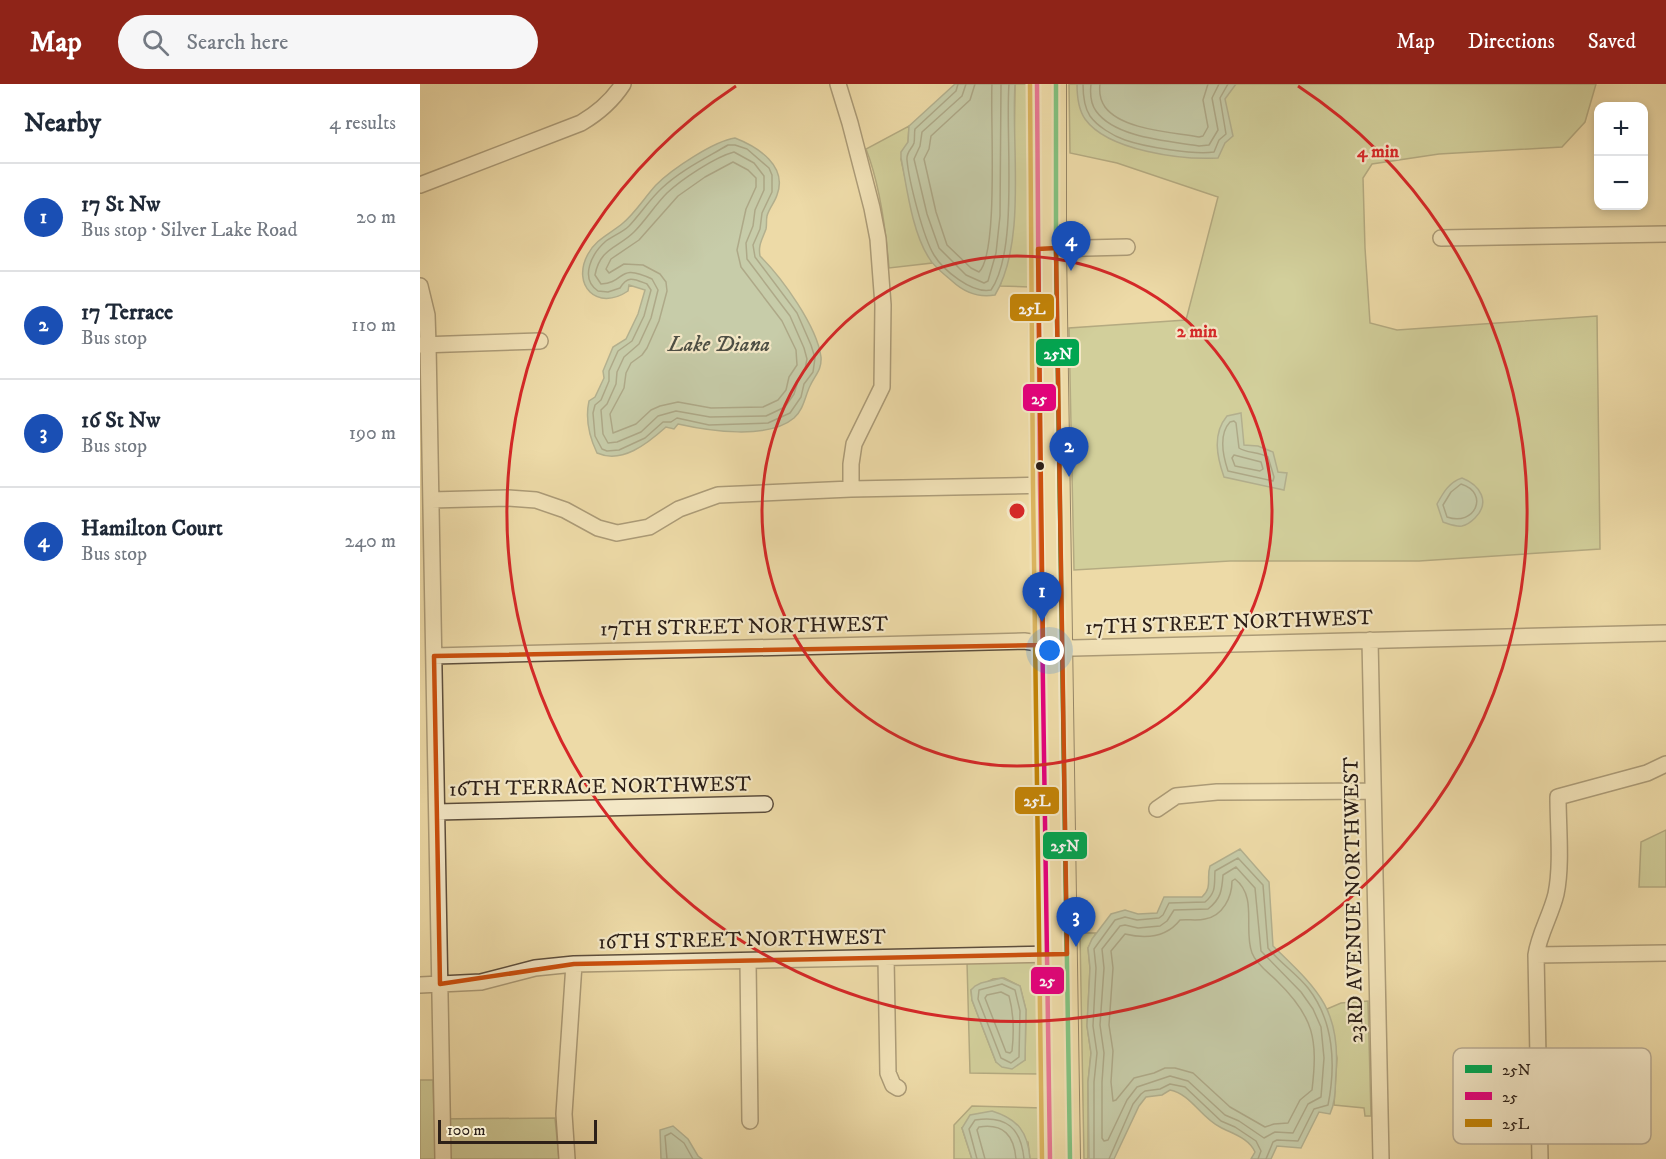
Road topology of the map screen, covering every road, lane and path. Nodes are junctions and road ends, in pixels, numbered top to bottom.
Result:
1 (623, 84) edge
2 (838, 84) edge
3 (1037, 84) edge
4 (1056, 84) edge
5 (420, 185) edge
6 (1666, 234) edge
7 (1441, 238) dead end
8 (1126, 247) dead end
9 (1047, 249) junction
10 (420, 286) edge
11 (540, 341) dead end
12 (424, 345) edge
13 (1050, 485) junction
14 (851, 489) junction
15 (432, 500) junction
16 (1666, 633) edge
17 (1370, 640) junction
18 (1052, 646) junction
19 (434, 656) junction
20 (1666, 764) edge
21 (1373, 792) junction
22 (765, 804) dead end
23 (1157, 809) dead end
24 (437, 812) junction
25 (1666, 953) edge
26 (1058, 954) junction
27 (1536, 956) junction
28 (886, 958) junction
29 (748, 961) junction
30 (574, 964) junction
31 (440, 984) junction
32 (420, 985) edge
33 (1538, 1048) edge
34 (898, 1088) dead end
35 (750, 1121) dead end
36 (1540, 1144) edge
37 (443, 1159) edge
38 (567, 1159) edge
39 (1050, 1159) edge
40 (1070, 1159) edge
41 (1381, 1159) edge
42 (1540, 1159) edge

1 - 5 street
2 - 14 street
3 - 9 main road
4 - 9 main road
6 - 7 street
8 - 9 street
9 - 13 main road
10 - 12 street
11 - 12 street
12 - 15 street
13 - 14 street
13 - 18 main road
14 - 15 street
15 - 19 street
16 - 17 street, 17TH STREET NORTHWEST
17 - 18 street, 17TH STREET NORTHWEST
17 - 21 street, 23RD AVENUE NORTHWEST
18 - 19 street, 17TH STREET NORTHWEST
18 - 26 main road
19 - 24 street
20 - 27 street
21 - 23 street
21 - 41 street, 23RD AVENUE NORTHWEST
22 - 24 street, 16TH TERRACE NORTHWEST
24 - 31 street
25 - 27 street
26 - 28 street, 16TH STREET NORTHWEST
26 - 39 main road
26 - 40 main road
27 - 33 street
28 - 29 street, 16TH STREET NORTHWEST
28 - 34 street
29 - 30 street, 16TH STREET NORTHWEST
29 - 35 street
30 - 31 street, 16TH STREET NORTHWEST
30 - 38 street
31 - 32 street, 16TH STREET NORTHWEST
31 - 37 street
36 - 42 street

